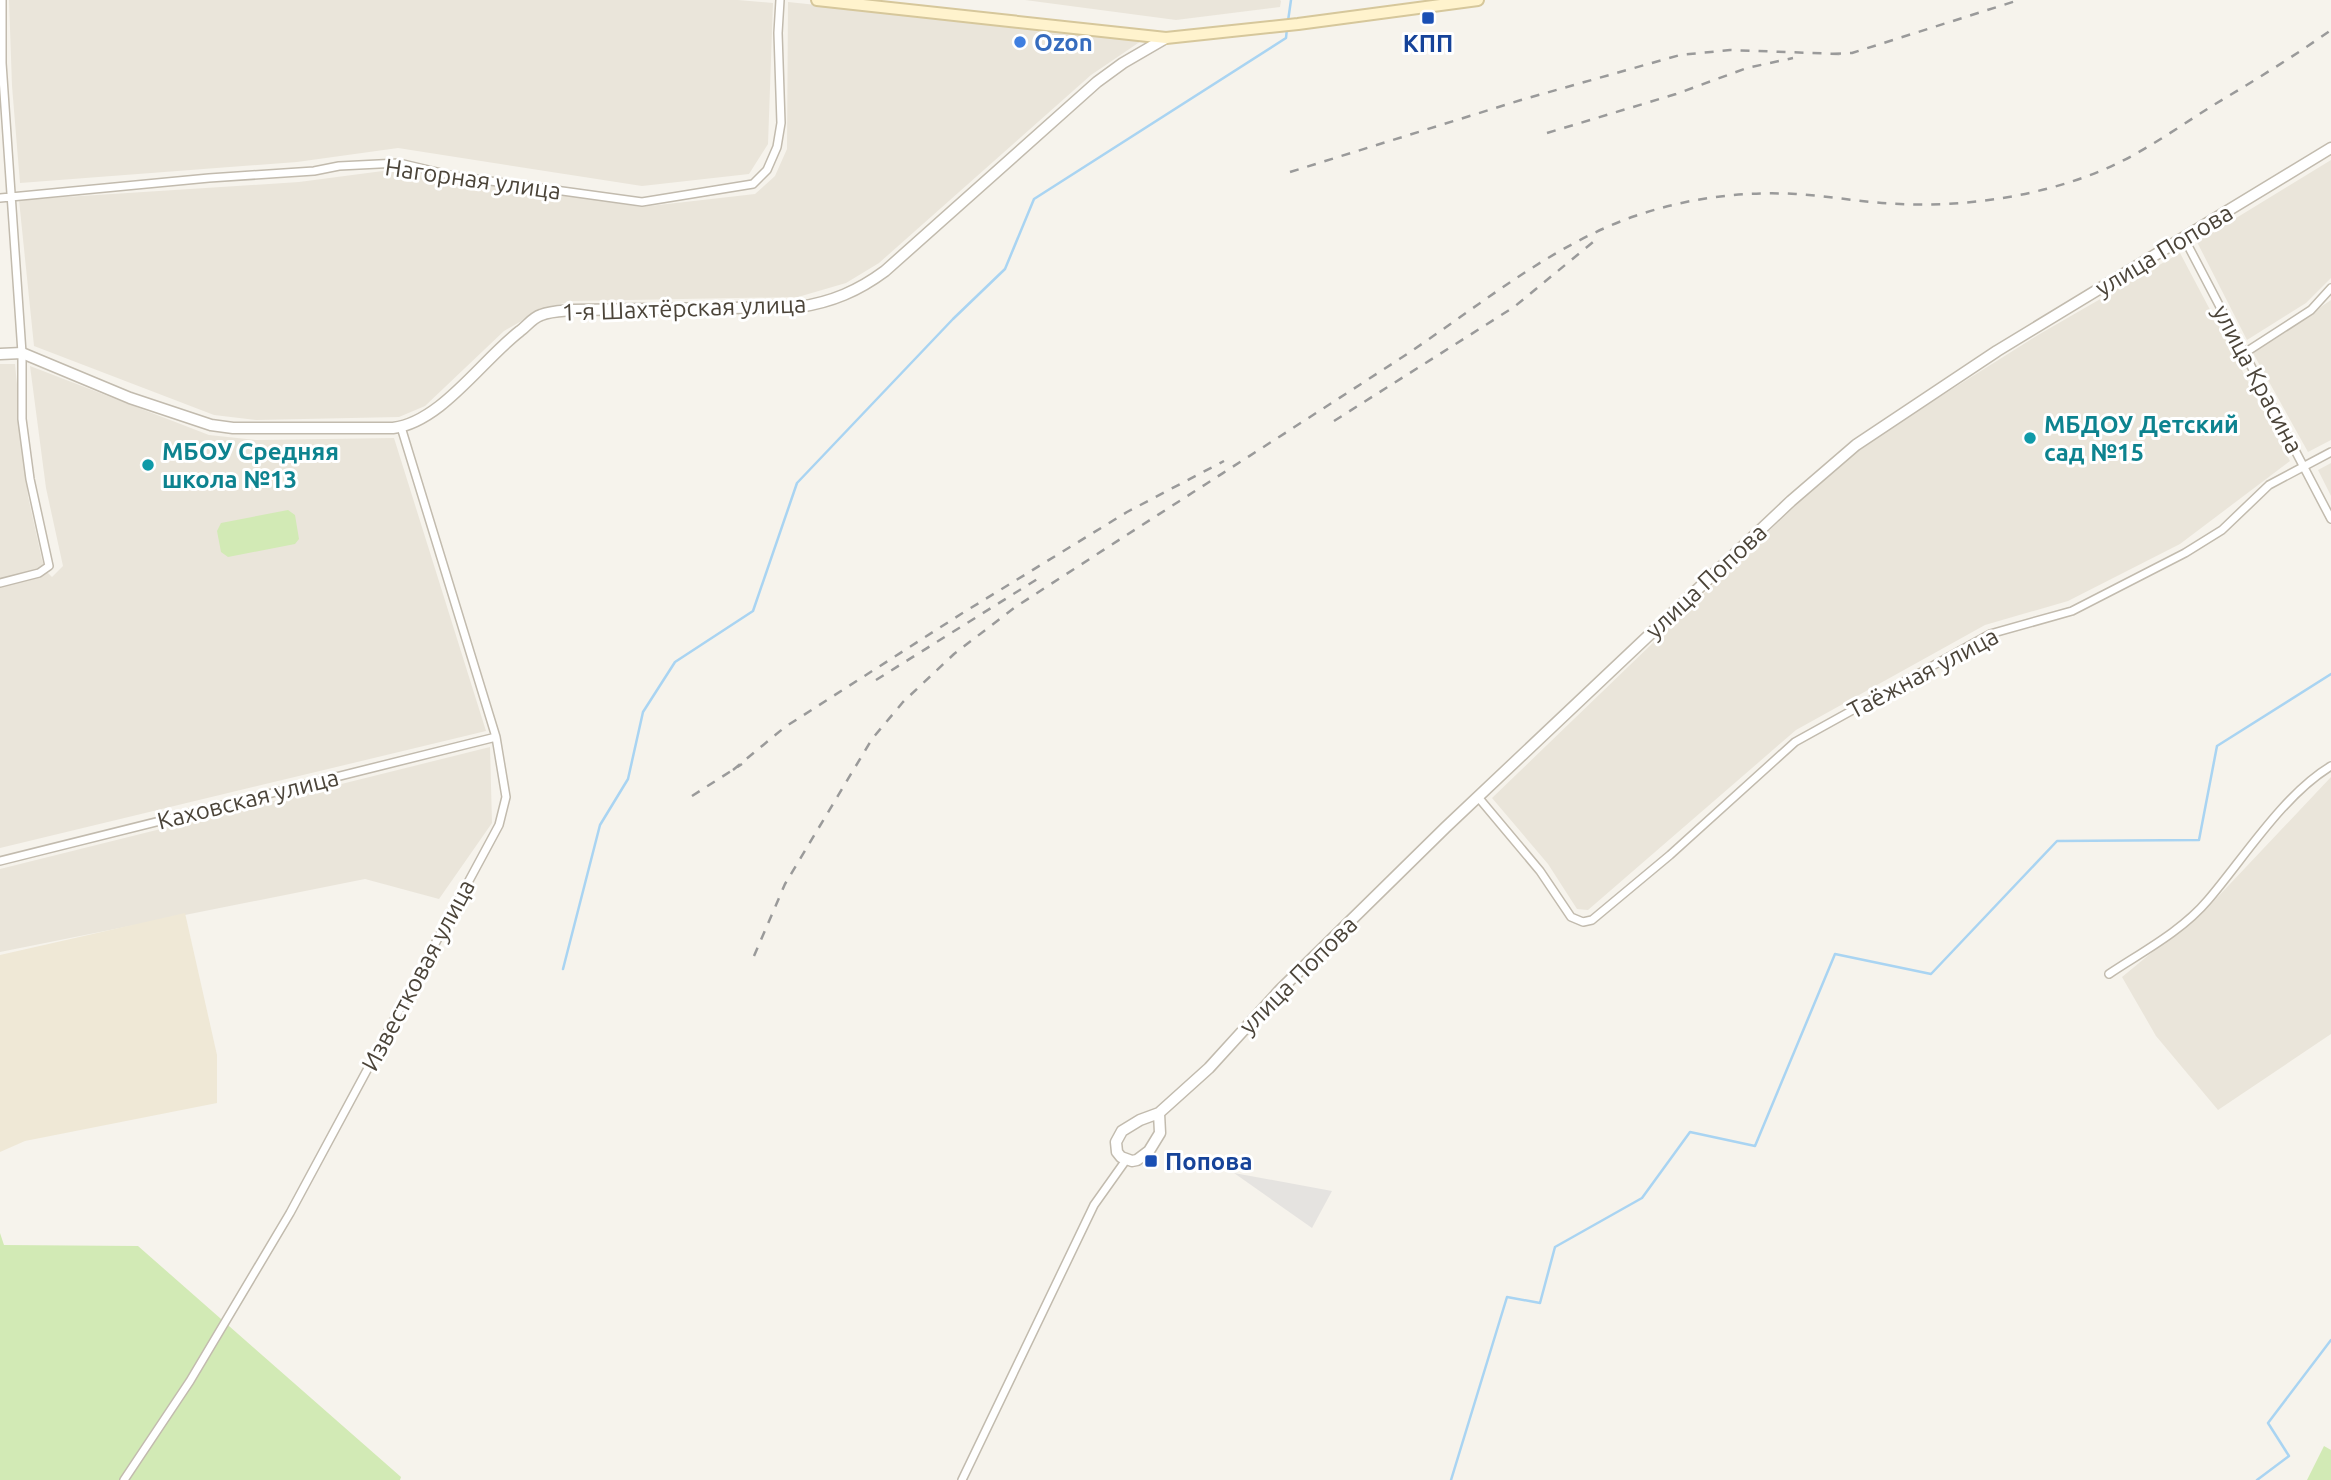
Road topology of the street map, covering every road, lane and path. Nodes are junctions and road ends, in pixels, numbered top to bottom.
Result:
1 (2, 0) edge
2 (780, 0) edge
3 (817, 0) edge
4 (1478, 0) edge
5 (1167, 38) junction
6 (2331, 148) edge
7 (0, 198) edge
8 (12, 198) junction
9 (2184, 239) junction
10 (2331, 288) edge
11 (22, 353) junction
12 (0, 354) edge
13 (2243, 354) junction
14 (401, 427) junction
15 (2331, 452) edge
16 (2304, 465) junction
17 (2331, 519) edge
18 (0, 583) edge
19 (496, 737) junction
20 (2331, 766) edge
21 (1478, 797) junction
22 (0, 861) edge
23 (2109, 974) dead end
24 (1159, 1113) junction
25 (1126, 1160) junction
26 (124, 1480) edge
27 (962, 1480) edge

1 - 8 street
2 - 8 street, Нагорная улица
3 - 5 main road
4 - 5 main road
5 - 14 street, 1-я Шахтёрская улица
6 - 9 street, улица Попова
7 - 8 street, Нагорная улица
8 - 11 street
9 - 13 street, улица Красина
9 - 21 street, улица Попова
10 - 13 street
11 - 12 street
11 - 14 street
11 - 18 street
13 - 16 street, улица Красина
14 - 19 street, Известковая улица
15 - 16 street, Таёжная улица
16 - 17 street, улица Красина
16 - 21 street, Таёжная улица
19 - 22 street, Каховская улица
19 - 26 street, Известковая улица
20 - 23 street
21 - 24 street, улица Попова
24 - 25 street
24 - 25 street, улица Попова
25 - 27 street

